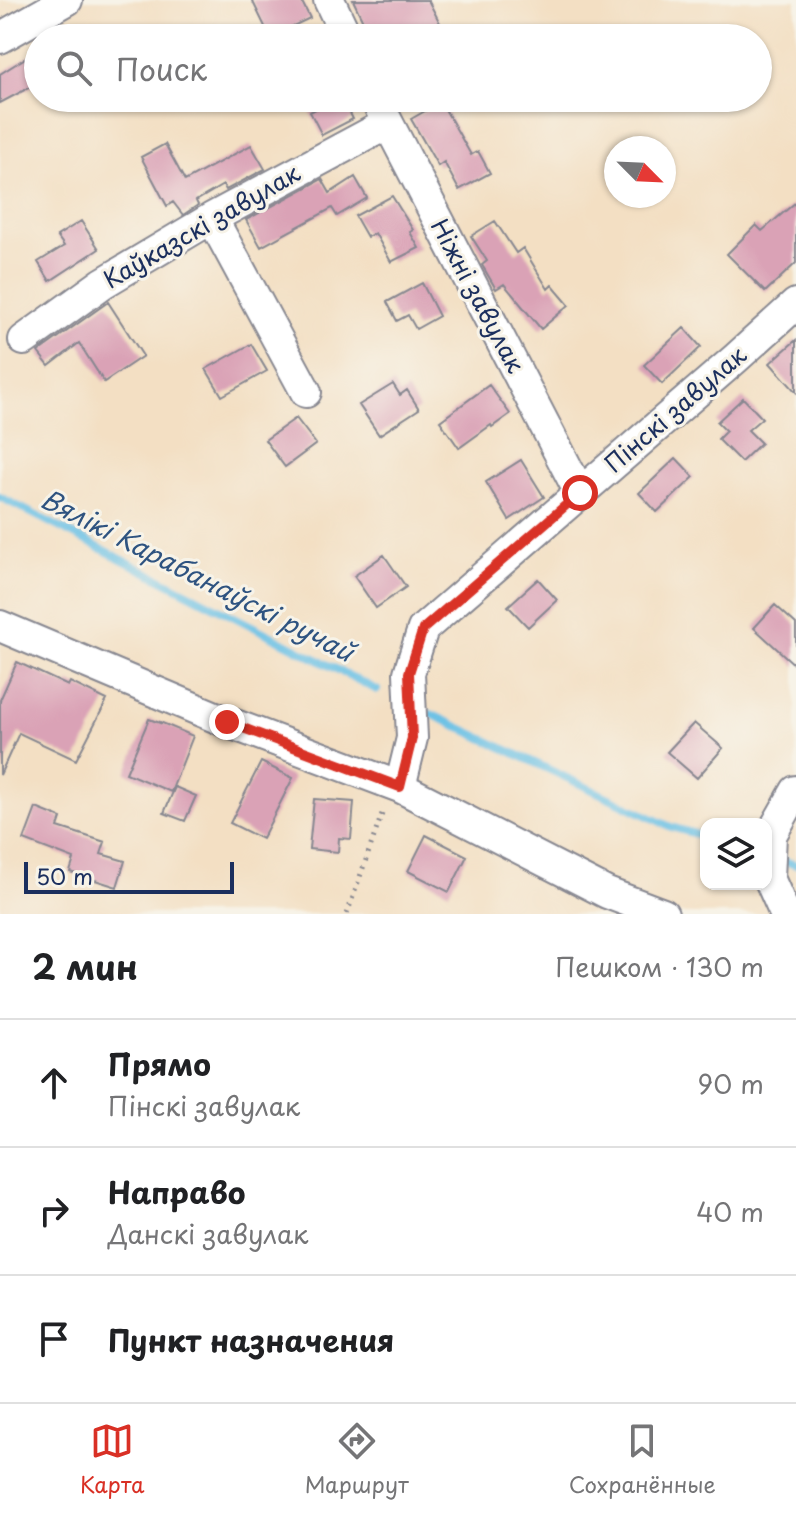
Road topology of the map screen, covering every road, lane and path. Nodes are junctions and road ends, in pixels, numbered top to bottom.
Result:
1 (67, 0) edge
2 (329, 0) edge
3 (24, 24) edge
4 (25, 24) edge
5 (340, 24) edge
6 (0, 38) edge
7 (379, 112) edge
8 (382, 112) edge
9 (212, 218) junction
10 (796, 304) edge
11 (24, 340) dead end
12 (306, 392) dead end
13 (580, 493) junction
14 (0, 626) edge
15 (396, 785) junction
16 (796, 791) edge
17 (347, 914) edge
18 (663, 914) edge
19 (785, 914) edge

1 - 4 street
2 - 5 street
3 - 6 street
7 - 9 street, Каўказскі завулак
8 - 13 street, Ніжні завулак
9 - 11 street, Каўказскі завулак
9 - 12 street
10 - 13 street, Пінскі завулак
13 - 15 street, Пінскі завулак
14 - 15 street
15 - 17 path
15 - 18 street
16 - 19 street

